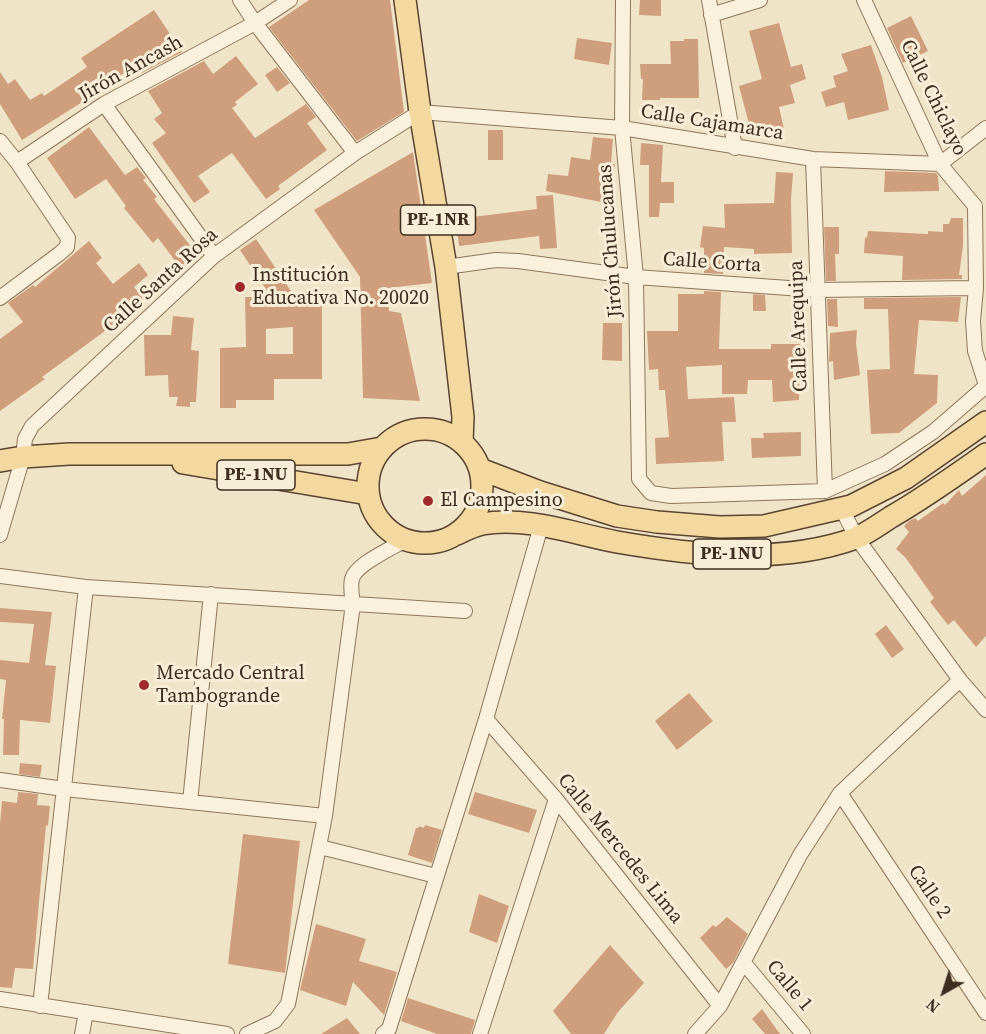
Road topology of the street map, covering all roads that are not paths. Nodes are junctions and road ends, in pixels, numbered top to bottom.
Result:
1 (240, 0) edge
2 (290, 0) edge
3 (405, 0) edge
4 (623, 0) edge
5 (709, 0) edge
6 (760, 0) edge
7 (864, 0) edge
8 (711, 15) junction
9 (255, 23) junction
10 (104, 104) junction
11 (420, 112) junction
12 (622, 128) junction
13 (986, 128) edge
14 (0, 141) edge
15 (735, 148) junction
16 (355, 153) junction
17 (813, 159) junction
18 (17, 162) junction
19 (940, 164) junction
20 (214, 256) junction
21 (447, 267) junction
22 (636, 277) junction
23 (976, 288) junction
24 (816, 290) junction
25 (0, 298) edge
26 (986, 385) edge
27 (986, 422) edge
28 (462, 442) junction
29 (382, 448) junction
30 (986, 454) edge
31 (144, 455) junction
32 (23, 457) junction
33 (0, 461) edge
34 (480, 469) junction
35 (842, 483) junction
36 (825, 491) junction
37 (368, 494) junction
38 (846, 508) junction
39 (541, 526) junction
40 (457, 534) junction
41 (0, 535) edge
42 (856, 537) junction
43 (405, 540) junction
44 (0, 576) edge
45 (86, 586) junction
46 (211, 594) junction
47 (353, 604) junction
48 (465, 611) dead end
49 (960, 680) junction
50 (986, 710) edge
51 (486, 719) junction
52 (0, 780) edge
53 (64, 789) junction
54 (840, 793) junction
55 (556, 799) junction
56 (190, 802) junction
57 (326, 816) junction
58 (320, 847) junction
59 (436, 876) junction
60 (744, 963) junction
61 (0, 999) edge
62 (40, 1006) junction
63 (720, 1006) junction
64 (86, 1012) junction
65 (986, 1013) edge
66 (388, 1032) edge
67 (82, 1034) edge
68 (227, 1034) edge
69 (247, 1034) edge
70 (480, 1034) edge
71 (695, 1034) edge
72 (803, 1034) edge

1 - 9 street
2 - 9 street, Jirón Ancash
3 - 11 main road, PE-1NR
4 - 12 street, Jirón Chulucanas
5 - 8 street
6 - 8 street
7 - 19 street, Calle Chiclayo
8 - 15 street
9 - 10 street, Jirón Ancash
9 - 16 street
10 - 18 street, Jirón Ancash
10 - 20 street
11 - 12 street, Calle Cajamarca
11 - 16 street, Calle Santa Rosa
11 - 21 main road, PE-1NR
12 - 15 street, Calle Cajamarca
12 - 22 street, Jirón Chulucanas
13 - 19 street
14 - 18 street
15 - 17 street, Calle Cajamarca
16 - 20 street, Calle Santa Rosa
17 - 19 street, Calle Cajamarca
17 - 24 street, Calle Arequipa
18 - 25 street
19 - 23 street, Calle Chiclayo
20 - 32 street, Calle Santa Rosa
21 - 22 street, Calle Corta
21 - 28 main road, PE-1NR
22 - 24 street, Calle Corta
22 - 36 street, Jirón Chulucanas
23 - 24 street, Calle Corta
23 - 26 street, Calle Chiclayo
24 - 36 street, Calle Arequipa
26 - 35 street
27 - 38 main road, PE-1NU
28 - 29 main road, PE-1NU
28 - 34 main road
29 - 31 main road, PE-1NU
29 - 37 main road
30 - 42 main road, PE-1NU
31 - 32 main road, PE-1NU
31 - 37 main road, PE-1NU
32 - 33 main road, PE-1NU
32 - 41 street, Calle Santa Rosa
34 - 38 main road, PE-1NU
34 - 40 main road
35 - 36 street
35 - 38 street
37 - 43 main road
38 - 42 street
39 - 40 main road, PE-1NU
39 - 42 main road, PE-1NU
39 - 51 street
40 - 43 main road, PE-1NU
42 - 49 street
43 - 47 street
44 - 45 street
45 - 46 street
45 - 53 street
46 - 47 street
46 - 56 street
47 - 48 street
47 - 57 street
49 - 50 street
49 - 54 street
51 - 55 street, Calle Mercedes Lima
51 - 59 street
52 - 53 street
53 - 56 street
53 - 62 street
54 - 60 street
54 - 65 street, Calle 2
55 - 63 street, Calle Mercedes Lima
55 - 70 street
56 - 57 street
57 - 58 street
58 - 59 street
58 - 69 street
59 - 66 street
60 - 63 street
60 - 72 street, Calle 1
61 - 62 street
62 - 64 street
63 - 71 street
64 - 67 street
64 - 68 street

